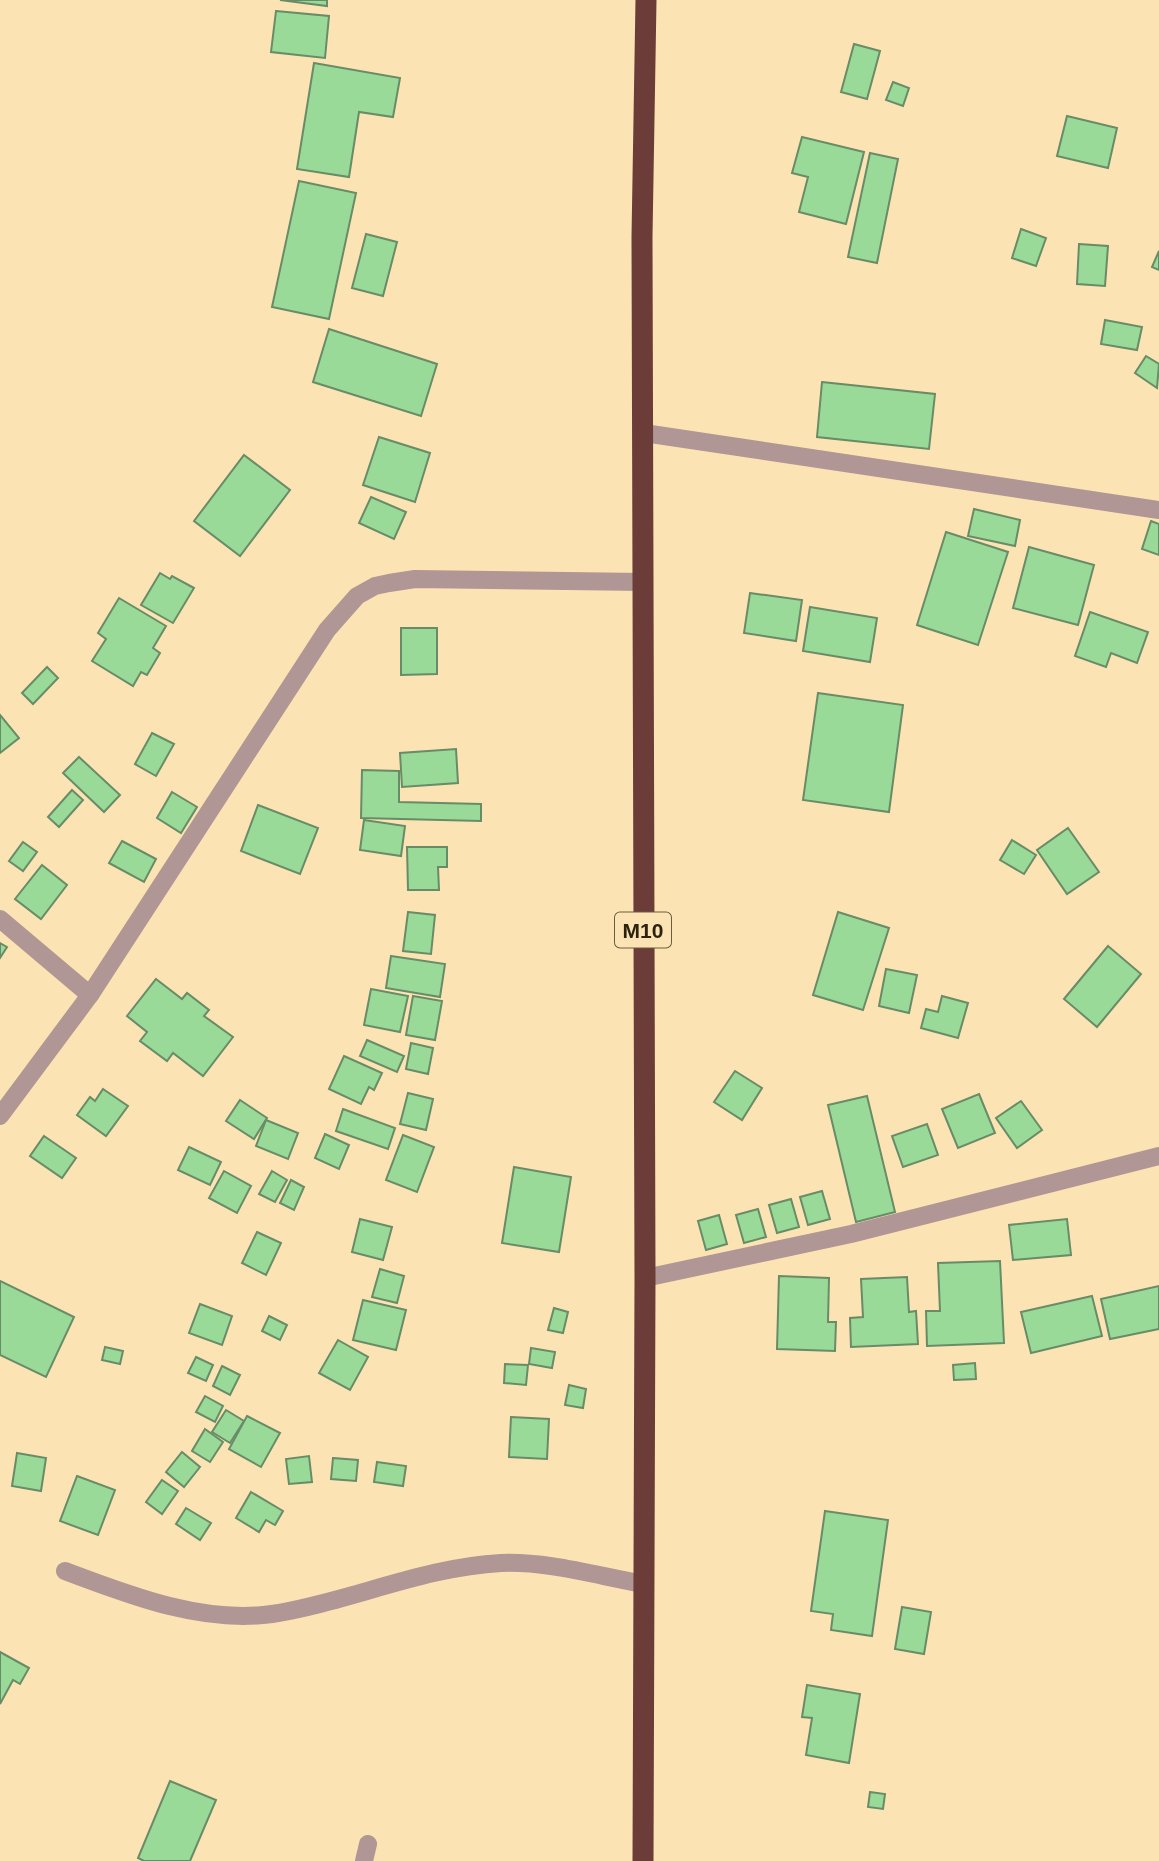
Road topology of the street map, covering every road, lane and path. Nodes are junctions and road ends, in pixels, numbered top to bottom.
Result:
1 (646, 0) edge
2 (644, 433) junction
3 (1159, 510) edge
4 (643, 582) junction
5 (0, 919) edge
6 (90, 995) junction
7 (0, 1116) edge
8 (1159, 1156) edge
9 (645, 1278) junction
10 (65, 1571) dead end
11 (644, 1584) junction
12 (643, 1861) edge

1 - 2 highway, M10
2 - 3 street
2 - 4 highway, M10
4 - 6 street
4 - 9 highway, M10
5 - 6 street
6 - 7 street
8 - 9 street
9 - 11 highway, M10
10 - 11 street
11 - 12 highway, M10

